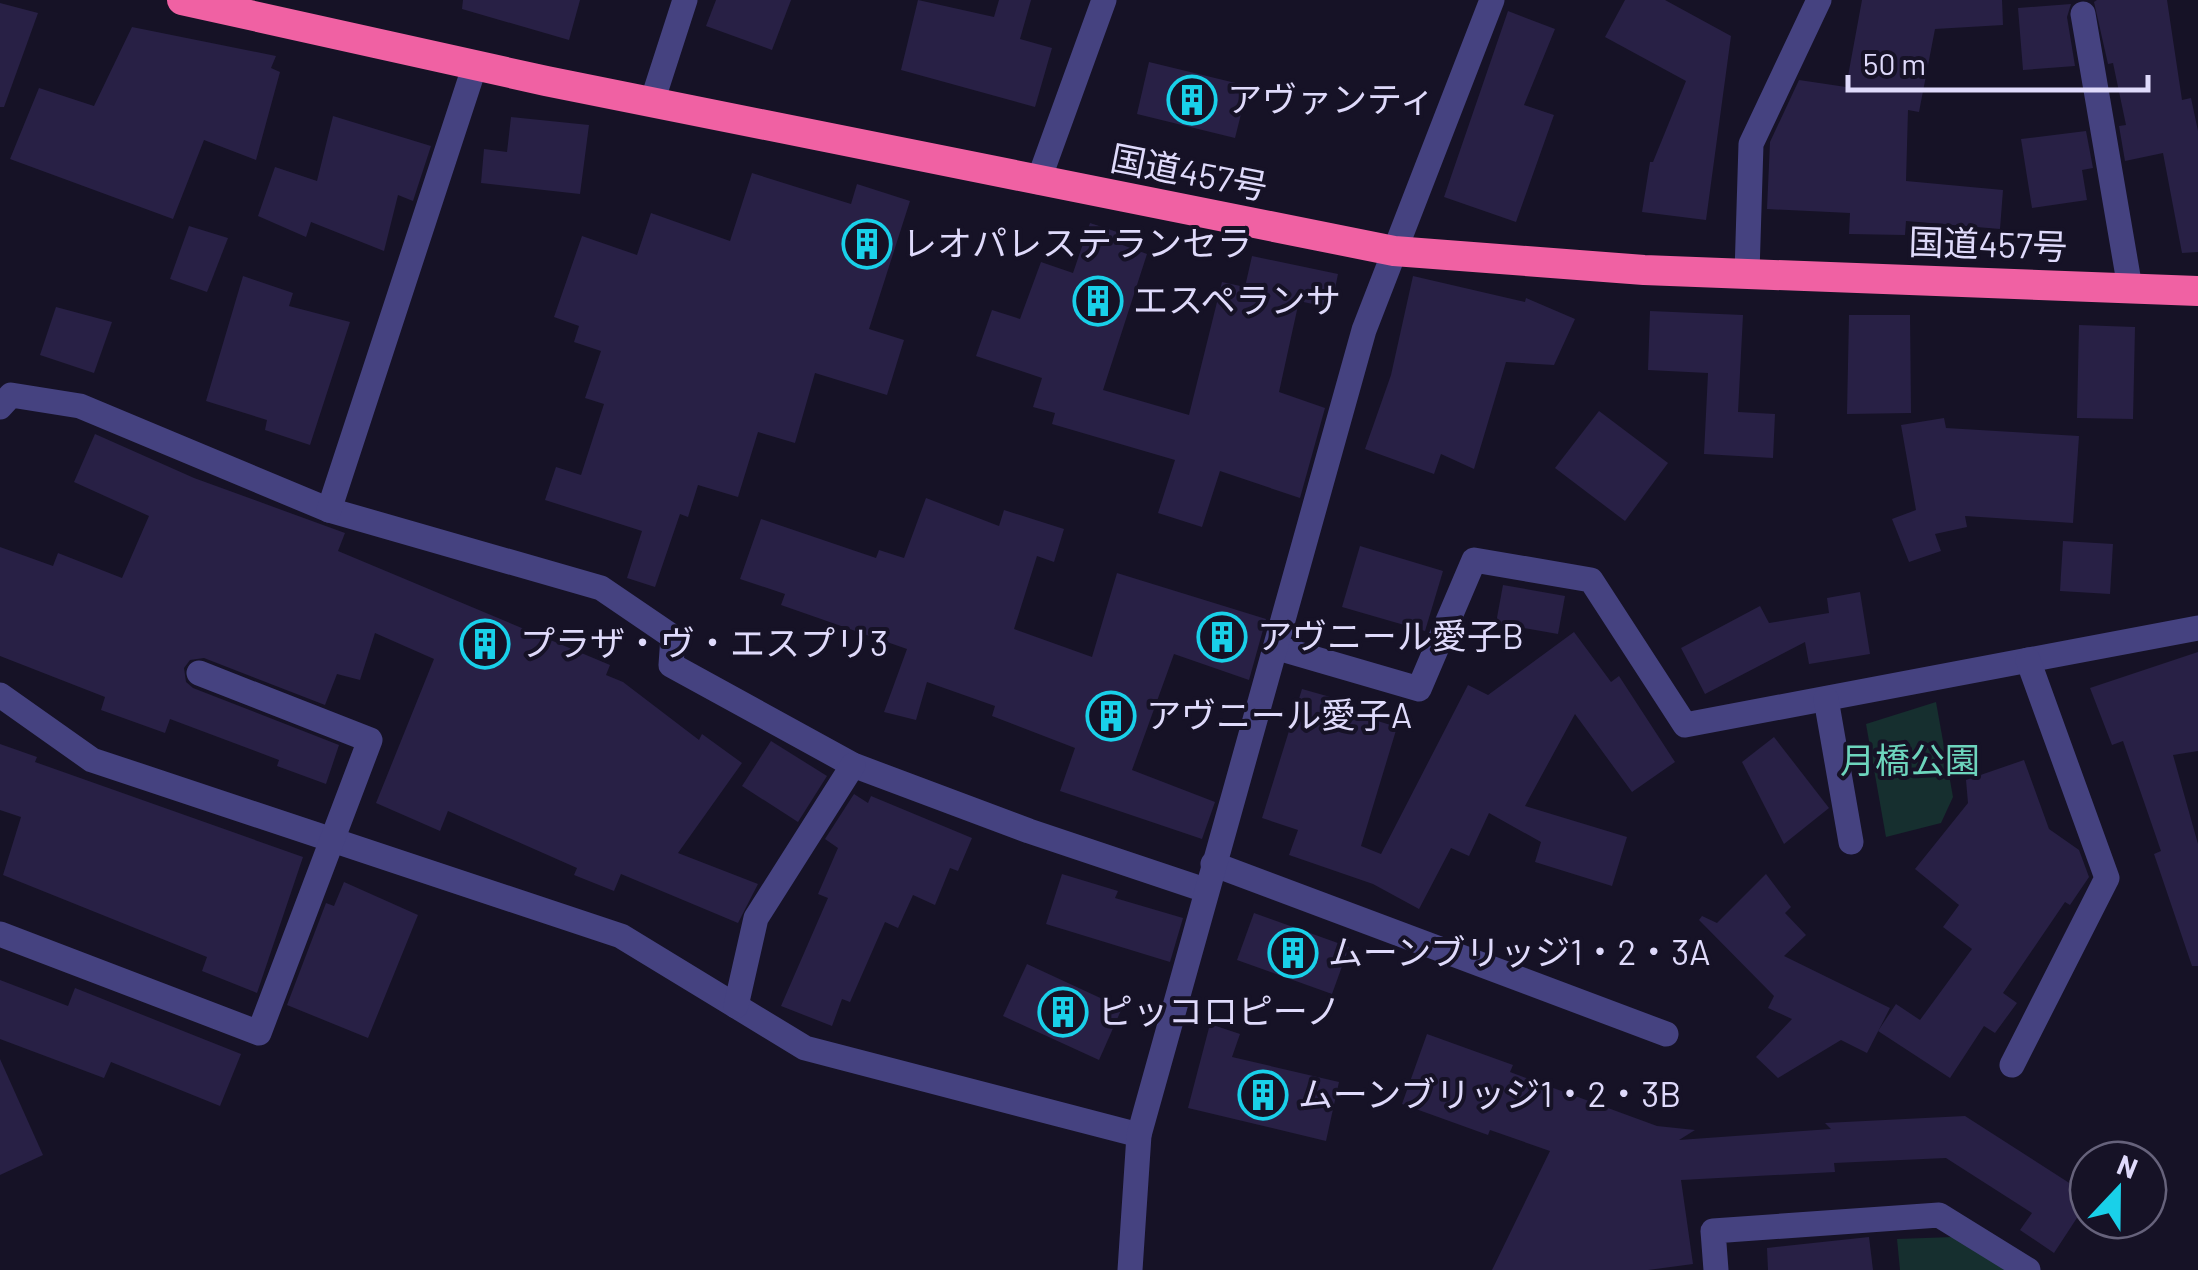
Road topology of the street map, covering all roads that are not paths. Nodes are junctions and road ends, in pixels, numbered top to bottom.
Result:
1 (182, 0) edge
2 (685, 0) edge
3 (1104, 0) edge
4 (1492, 0) edge
5 (1819, 0) edge
6 (221, 4) edge
7 (2083, 14) dead end
8 (475, 65) junction
9 (652, 102) junction
10 (1038, 182) junction
11 (1394, 251) junction
12 (1747, 274) junction
13 (2130, 288) junction
14 (2198, 291) edge
15 (0, 406) edge
16 (329, 510) junction
17 (2198, 628) edge
18 (1278, 648) junction
19 (2028, 660) junction
20 (199, 673) dead end
21 (0, 694) edge
22 (1826, 699) junction
23 (854, 765) junction
24 (335, 837) junction
25 (1851, 842) dead end
26 (1213, 864) junction
27 (1206, 890) junction
28 (0, 934) edge
29 (736, 1006) junction
30 (1666, 1034) dead end
31 (2012, 1065) dead end
32 (1139, 1135) junction
33 (1130, 1270) edge
34 (1716, 1270) edge
35 (2028, 1270) edge

1 - 6 highway, 国道457号
2 - 9 street
3 - 10 street
4 - 11 street
5 - 12 street
6 - 8 highway, 国道457号
7 - 13 street
8 - 9 highway, 国道457号
8 - 16 street
9 - 10 highway, 国道457号
10 - 11 highway, 国道457号
11 - 12 highway, 国道457号
11 - 18 street
12 - 13 highway, 国道457号
13 - 14 highway, 国道457号
15 - 16 street
16 - 23 street
17 - 19 street
18 - 22 street
18 - 26 street
19 - 22 street
19 - 31 street
20 - 24 street
21 - 24 street
22 - 25 street
23 - 27 street
23 - 29 street
24 - 28 street
24 - 29 street
26 - 27 street
26 - 30 street
27 - 32 street
29 - 32 street
32 - 33 street
34 - 35 street

